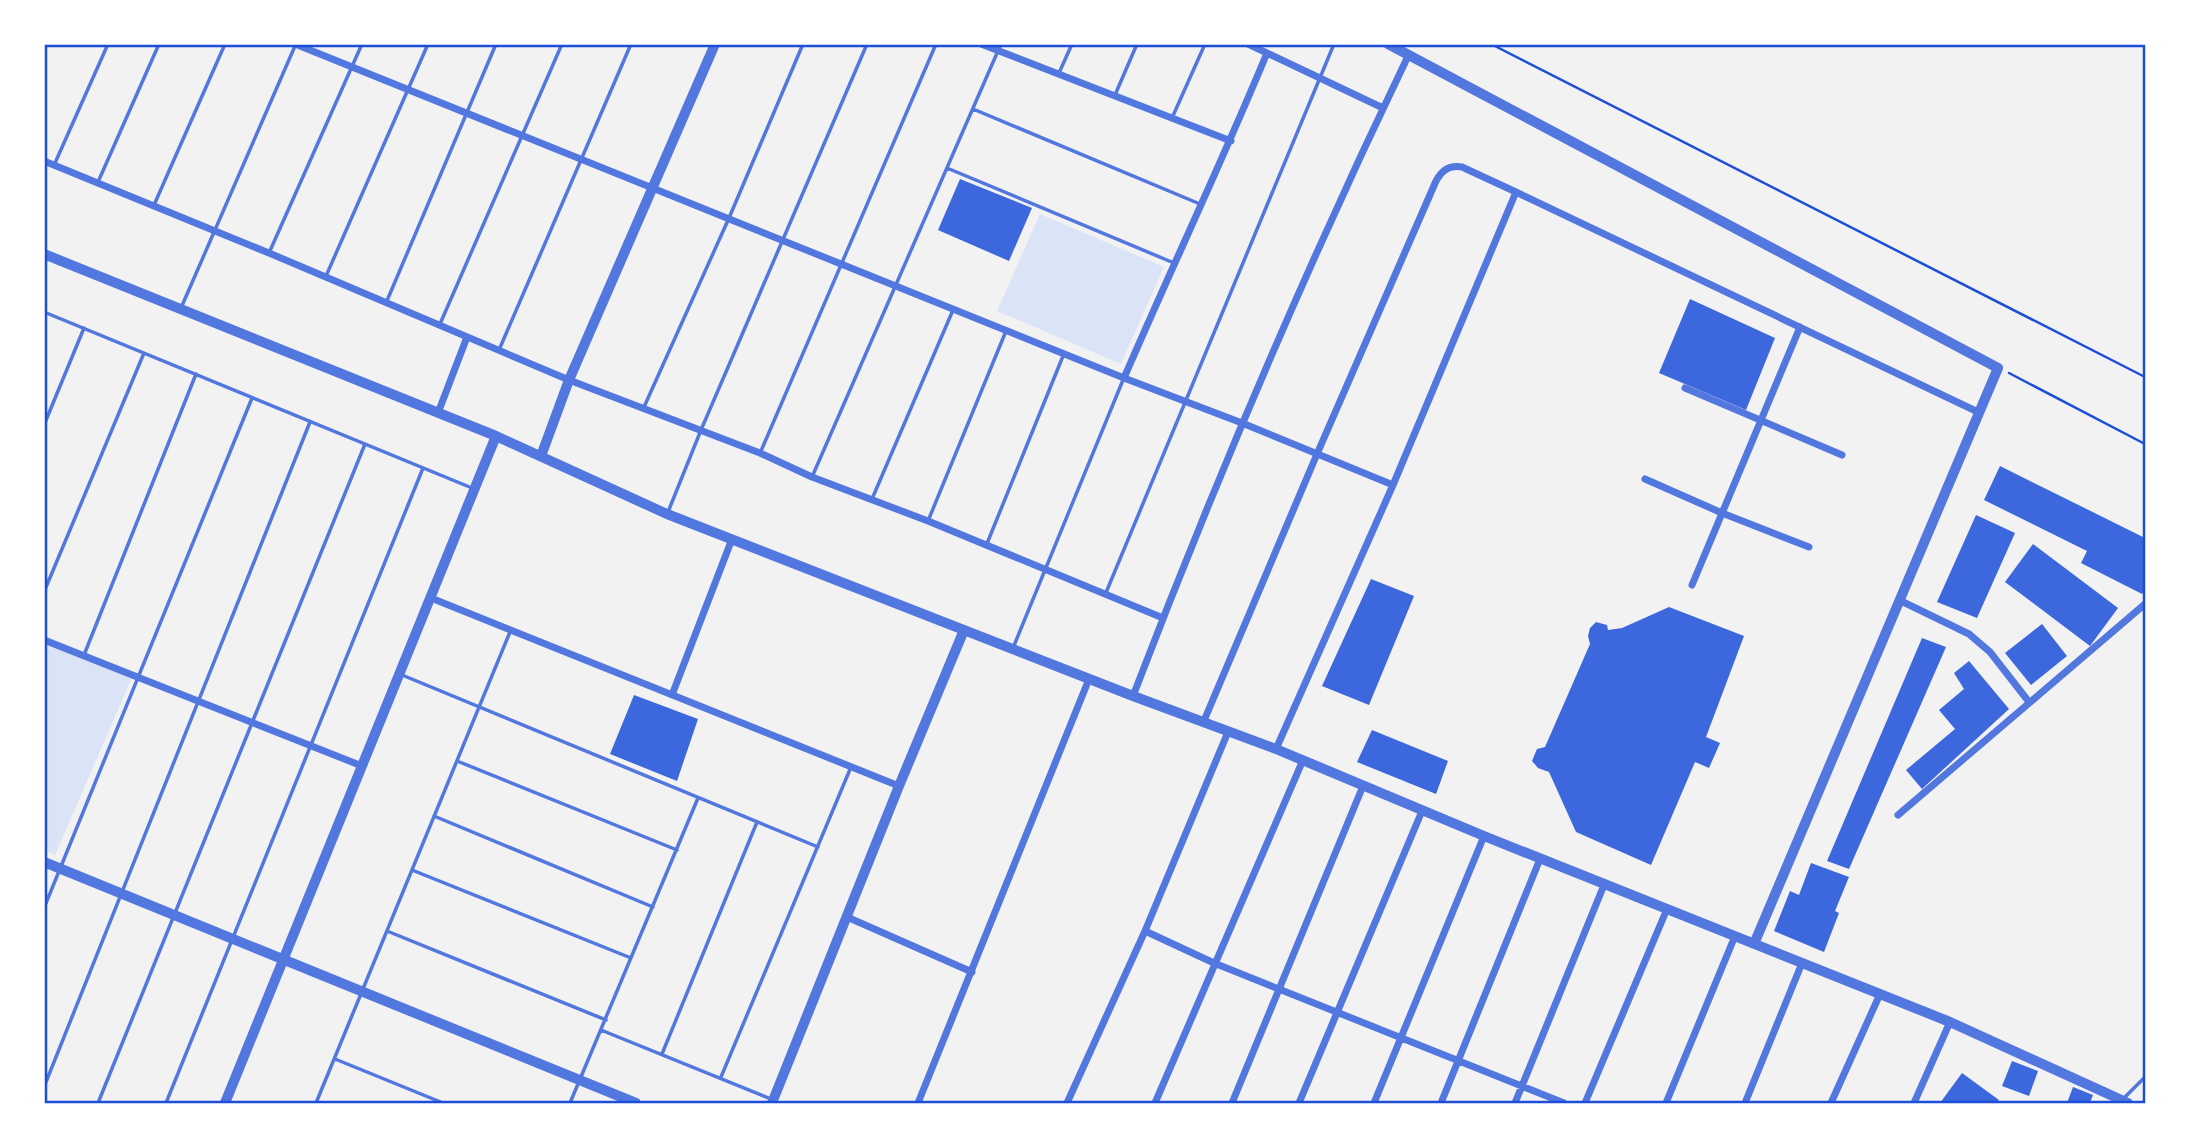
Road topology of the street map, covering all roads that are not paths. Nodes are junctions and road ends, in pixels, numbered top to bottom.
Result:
1 (108, 44) edge
2 (159, 44) edge
3 (225, 44) edge
4 (295, 44) edge
5 (362, 44) edge
6 (428, 44) edge
7 (496, 44) edge
8 (562, 44) edge
9 (631, 44) edge
10 (715, 44) edge
11 (803, 44) edge
12 (867, 44) edge
13 (936, 44) edge
14 (981, 44) edge
15 (1072, 44) edge
16 (1137, 44) edge
17 (1205, 44) edge
18 (1248, 44) edge
19 (1334, 44) edge
20 (1388, 44) edge
21 (1000, 47) edge
22 (1267, 53) junction
23 (1409, 54) junction
24 (352, 66) junction
25 (1058, 75) junction
26 (1319, 79) junction
27 (408, 89) junction
28 (1115, 95) junction
29 (1383, 108) junction
30 (973, 109) junction
31 (466, 114) junction
32 (1172, 118) junction
33 (522, 135) junction
34 (1231, 141) junction
35 (582, 158) junction
36 (44, 160) edge
37 (54, 165) junction
38 (947, 168) junction
39 (97, 184) junction
40 (653, 188) junction
41 (1516, 192) junction
42 (1200, 204) junction
43 (154, 205) junction
44 (729, 218) junction
45 (214, 231) junction
46 (783, 240) junction
47 (268, 253) junction
48 (44, 254) edge
49 (842, 263) junction
50 (1174, 263) junction
51 (326, 277) junction
52 (896, 285) junction
53 (386, 303) junction
54 (953, 308) junction
55 (180, 310) junction
56 (44, 312) edge
57 (439, 325) junction
58 (1800, 327) junction
59 (84, 328) junction
60 (1007, 330) junction
61 (467, 337) junction
62 (499, 351) junction
63 (144, 353) junction
64 (1064, 354) junction
65 (195, 374) junction
66 (1124, 378) junction
67 (569, 380) junction
68 (1685, 388) dead end
69 (252, 398) junction
70 (1186, 401) junction
71 (643, 409) junction
72 (1978, 412) junction
73 (438, 413) junction
74 (1761, 421) junction
75 (310, 422) junction
76 (1242, 423) junction
77 (44, 425) edge
78 (701, 430) junction
79 (496, 436) junction
80 (365, 444) junction
81 (760, 453) junction
82 (1317, 454) junction
83 (1842, 455) dead end
84 (541, 456) junction
85 (423, 468) junction
86 (812, 477) junction
87 (1645, 479) dead end
88 (1393, 485) junction
89 (474, 489) junction
90 (872, 500) junction
91 (1722, 513) junction
92 (667, 514) junction
93 (928, 521) junction
94 (732, 539) junction
95 (986, 546) junction
96 (1809, 547) dead end
97 (1045, 570) junction
98 (1692, 585) dead end
99 (44, 592) edge
100 (1105, 595) junction
101 (430, 598) junction
102 (1899, 600) junction
103 (2145, 604) edge
104 (1163, 618) junction
105 (510, 630) junction
106 (964, 630) junction
107 (44, 640) edge
108 (1013, 649) junction
109 (84, 656) junction
110 (399, 674) junction
111 (138, 677) junction
112 (1089, 679) junction
113 (673, 695) junction
114 (1133, 696) junction
115 (198, 701) junction
116 (2029, 702) junction
117 (479, 707) junction
118 (252, 723) junction
119 (1203, 723) junction
120 (1228, 732) junction
121 (311, 746) junction
122 (1276, 748) junction
123 (1303, 760) junction
124 (457, 761) junction
125 (362, 766) junction
126 (851, 767) junction
127 (899, 786) junction
128 (1363, 786) junction
129 (698, 798) junction
130 (1422, 811) junction
131 (1898, 815) dead end
132 (434, 816) junction
133 (757, 822) junction
134 (1484, 836) junction
135 (818, 847) junction
136 (677, 850) junction
137 (1540, 859) junction
138 (44, 862) edge
139 (60, 869) junction
140 (412, 870) junction
141 (1604, 884) junction
142 (121, 893) junction
143 (653, 907) junction
144 (44, 908) edge
145 (1667, 909) junction
146 (174, 915) junction
147 (847, 917) junction
148 (387, 930) junction
149 (1145, 931) junction
150 (1735, 936) junction
151 (233, 939) junction
152 (1754, 944) junction
153 (631, 958) junction
154 (284, 959) junction
155 (1214, 963) junction
156 (1802, 963) junction
157 (972, 972) junction
158 (1279, 989) junction
159 (362, 990) junction
160 (1880, 994) junction
161 (1338, 1013) junction
162 (606, 1020) junction
163 (1950, 1022) junction
164 (601, 1030) junction
165 (1401, 1039) junction
166 (662, 1054) junction
167 (334, 1059) junction
168 (1458, 1061) junction
169 (721, 1077) junction
170 (2145, 1077) edge
171 (580, 1080) junction
172 (44, 1087) edge
173 (1522, 1087) junction
174 (772, 1101) edge
175 (2125, 1102) edge
176 (98, 1103) edge
177 (166, 1103) edge
178 (225, 1103) edge
179 (316, 1103) edge
180 (443, 1103) edge
181 (570, 1103) edge
182 (636, 1103) edge
183 (918, 1103) edge
184 (1067, 1103) edge
185 (1155, 1103) edge
186 (1232, 1103) edge
187 (1299, 1103) edge
188 (1374, 1103) edge
189 (1441, 1103) edge
190 (1515, 1103) edge
191 (1564, 1103) edge
192 (1585, 1103) edge
193 (1666, 1103) edge
194 (1745, 1103) edge
195 (1831, 1103) edge
196 (1914, 1103) edge

1 - 37 lane
2 - 39 lane
3 - 43 lane
4 - 24 street
4 - 45 lane
5 - 24 lane
6 - 27 lane
7 - 31 lane
8 - 33 lane
9 - 35 lane
10 - 40 street
11 - 44 lane
12 - 46 lane
13 - 49 lane
14 - 21 street
15 - 25 lane
16 - 28 lane
17 - 32 lane
18 - 22 street
19 - 26 lane
20 - 23 street
21 - 25 street
21 - 30 lane
22 - 26 street
22 - 34 street
23 - 29 street
23 - 72 street
24 - 27 street
24 - 47 lane
25 - 28 street
26 - 29 street
26 - 70 lane
27 - 31 street
27 - 51 lane
28 - 32 street
29 - 76 street
30 - 38 lane
30 - 42 lane
31 - 33 street
31 - 53 lane
32 - 34 street
33 - 35 street
33 - 57 lane
34 - 42 street
35 - 40 street
35 - 62 lane
36 - 37 street
37 - 39 street
38 - 50 lane
38 - 52 lane
39 - 43 street
40 - 44 street
40 - 67 street
41 - 58 street
41 - 82 street
41 - 88 street
42 - 50 street
43 - 45 street
44 - 46 street
44 - 71 lane
45 - 47 street
45 - 55 lane
46 - 49 street
46 - 78 lane
47 - 51 street
48 - 55 street
49 - 52 street
49 - 81 lane
50 - 66 street
51 - 53 street
52 - 54 street
52 - 86 lane
53 - 57 street
54 - 60 street
54 - 90 lane
55 - 73 street
56 - 59 lane
57 - 61 street
58 - 72 street
58 - 74 street
59 - 63 lane
59 - 77 lane
60 - 64 street
60 - 93 lane
61 - 62 street
61 - 73 street
62 - 67 street
63 - 65 lane
63 - 99 lane
64 - 66 street
64 - 95 lane
65 - 69 lane
65 - 109 lane
66 - 70 street
66 - 97 lane
67 - 71 street
67 - 84 street
68 - 74 street
69 - 75 lane
69 - 111 lane
70 - 76 street
70 - 100 lane
71 - 78 street
72 - 102 street
73 - 79 street
74 - 83 street
74 - 91 street
75 - 80 lane
75 - 115 lane
76 - 82 street
76 - 104 street
78 - 81 street
78 - 92 lane
79 - 84 street
79 - 89 street
80 - 85 lane
80 - 118 lane
81 - 86 street
82 - 88 street
82 - 119 street
84 - 92 street
85 - 89 lane
85 - 121 lane
86 - 90 street
87 - 91 street
88 - 122 street
89 - 101 street
90 - 93 street
91 - 96 street
91 - 98 street
92 - 94 street
93 - 95 street
94 - 106 street
94 - 113 street
95 - 97 street
97 - 100 street
97 - 108 lane
100 - 104 street
101 - 105 street
101 - 110 street
102 - 116 street
102 - 152 street
103 - 116 street
104 - 114 street
105 - 113 street
105 - 117 lane
106 - 108 street
106 - 127 street
107 - 109 street
108 - 112 street
109 - 111 street
110 - 117 lane
110 - 125 street
111 - 115 street
111 - 139 lane
112 - 114 street
112 - 157 street
113 - 126 street
114 - 119 street
115 - 118 street
115 - 142 lane
116 - 131 street
117 - 124 lane
117 - 129 lane
118 - 121 street
118 - 146 lane
119 - 120 street
120 - 122 street
120 - 149 street
121 - 125 street
121 - 151 lane
122 - 123 street
123 - 128 street
123 - 155 street
124 - 132 lane
124 - 136 lane
125 - 154 street
126 - 127 street
126 - 135 lane
127 - 147 street
128 - 130 street
128 - 158 street
129 - 133 lane
129 - 136 lane
130 - 134 street
130 - 161 street
132 - 140 lane
132 - 143 lane
133 - 135 lane
133 - 166 lane
134 - 137 street
134 - 165 street
135 - 169 lane
136 - 143 lane
137 - 141 street
137 - 168 street
138 - 139 street
139 - 142 street
139 - 144 lane
140 - 148 lane
140 - 153 lane
141 - 145 street
141 - 173 street
142 - 146 street
142 - 172 lane
143 - 153 lane
145 - 150 street
145 - 192 street
146 - 151 street
146 - 176 lane
147 - 157 street
147 - 174 street
148 - 159 lane
148 - 162 lane
149 - 155 street
149 - 184 street
150 - 152 street
150 - 193 street
151 - 154 street
151 - 177 lane
152 - 156 street
153 - 162 lane
154 - 159 street
154 - 178 street
155 - 158 street
155 - 185 street
156 - 160 street
156 - 194 street
157 - 183 street
158 - 161 street
158 - 186 street
159 - 167 lane
159 - 171 street
160 - 163 street
160 - 195 street
161 - 165 street
161 - 187 street
162 - 164 lane
163 - 175 street
163 - 196 street
164 - 166 lane
164 - 171 lane
165 - 168 street
165 - 188 street
166 - 169 lane
167 - 179 lane
167 - 180 lane
168 - 173 street
168 - 189 street
169 - 174 lane
170 - 175 lane
171 - 181 lane
171 - 182 street
173 - 190 street
173 - 191 street

